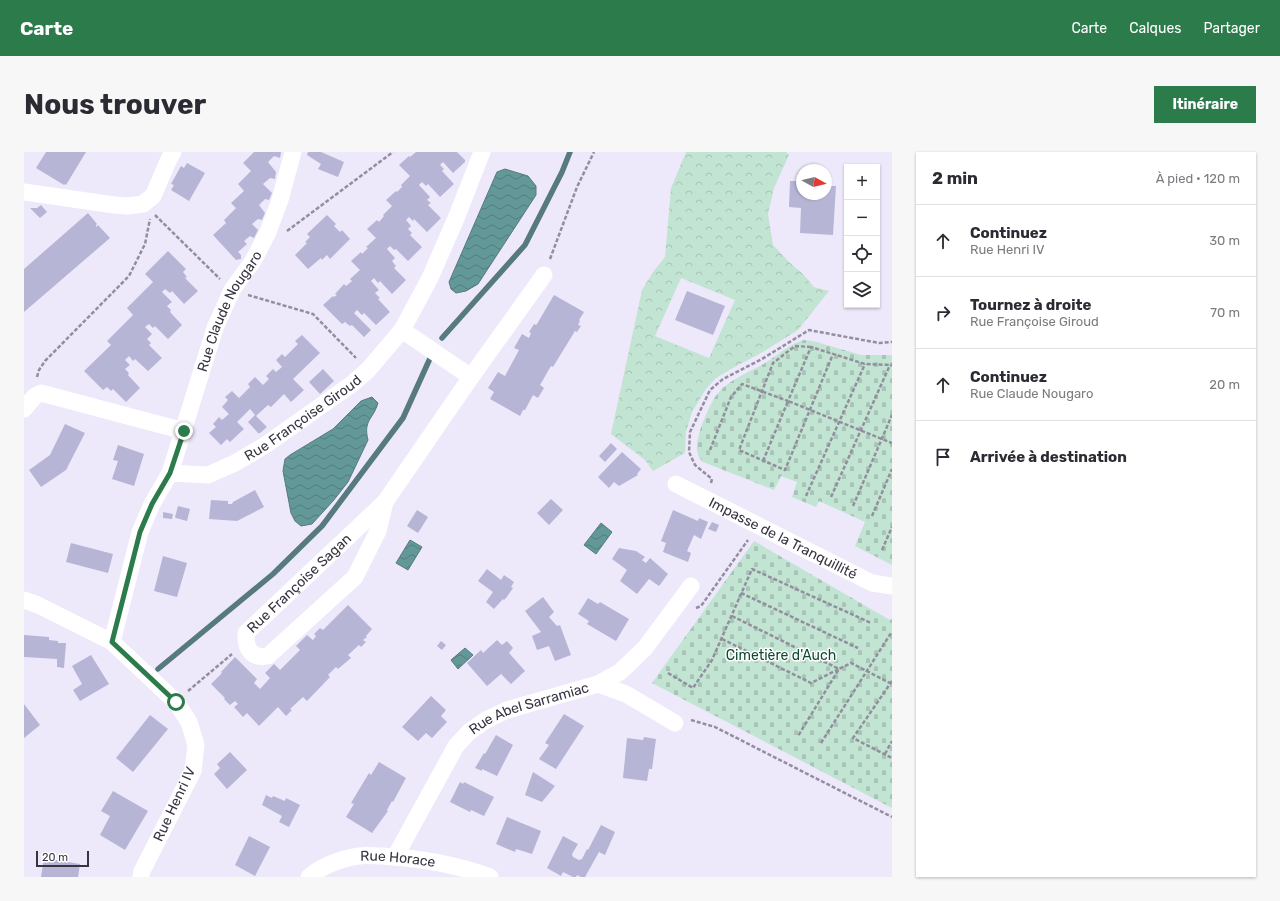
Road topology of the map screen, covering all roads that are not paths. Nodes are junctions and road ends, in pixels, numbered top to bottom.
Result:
1 (173, 152) edge
2 (293, 152) edge
3 (482, 152) edge
4 (24, 192) edge
5 (544, 275) road end
6 (402, 330) junction
7 (471, 377) junction
8 (24, 409) edge
9 (184, 431) junction
10 (170, 473) junction
11 (676, 484) dead end
12 (385, 502) junction
13 (691, 586) dead end
14 (892, 586) edge
15 (24, 600) edge
16 (112, 642) junction
17 (598, 684) junction
18 (675, 723) road end
19 (395, 857) junction
20 (141, 877) edge
21 (309, 877) edge
22 (490, 877) edge

1 - 4 street
2 - 9 street, Rue Claude Nougaro
3 - 6 street, Rue Françoise Giroud
5 - 7 street, Rue Françoise Sagan
6 - 7 street
6 - 10 street, Rue Françoise Giroud
7 - 12 street, Rue Françoise Sagan
8 - 9 street
9 - 10 street, Rue Claude Nougaro
10 - 16 street
11 - 14 street, Impasse de la Tranquillité
12 - 12 street, Rue Françoise Sagan
13 - 17 street, Rue Abel Sarramiac
15 - 16 street, Rue Henri IV
16 - 20 street, Rue Henri IV
17 - 18 street
17 - 19 street, Rue Abel Sarramiac
19 - 21 street, Rue Horace
19 - 22 street, Rue Horace

